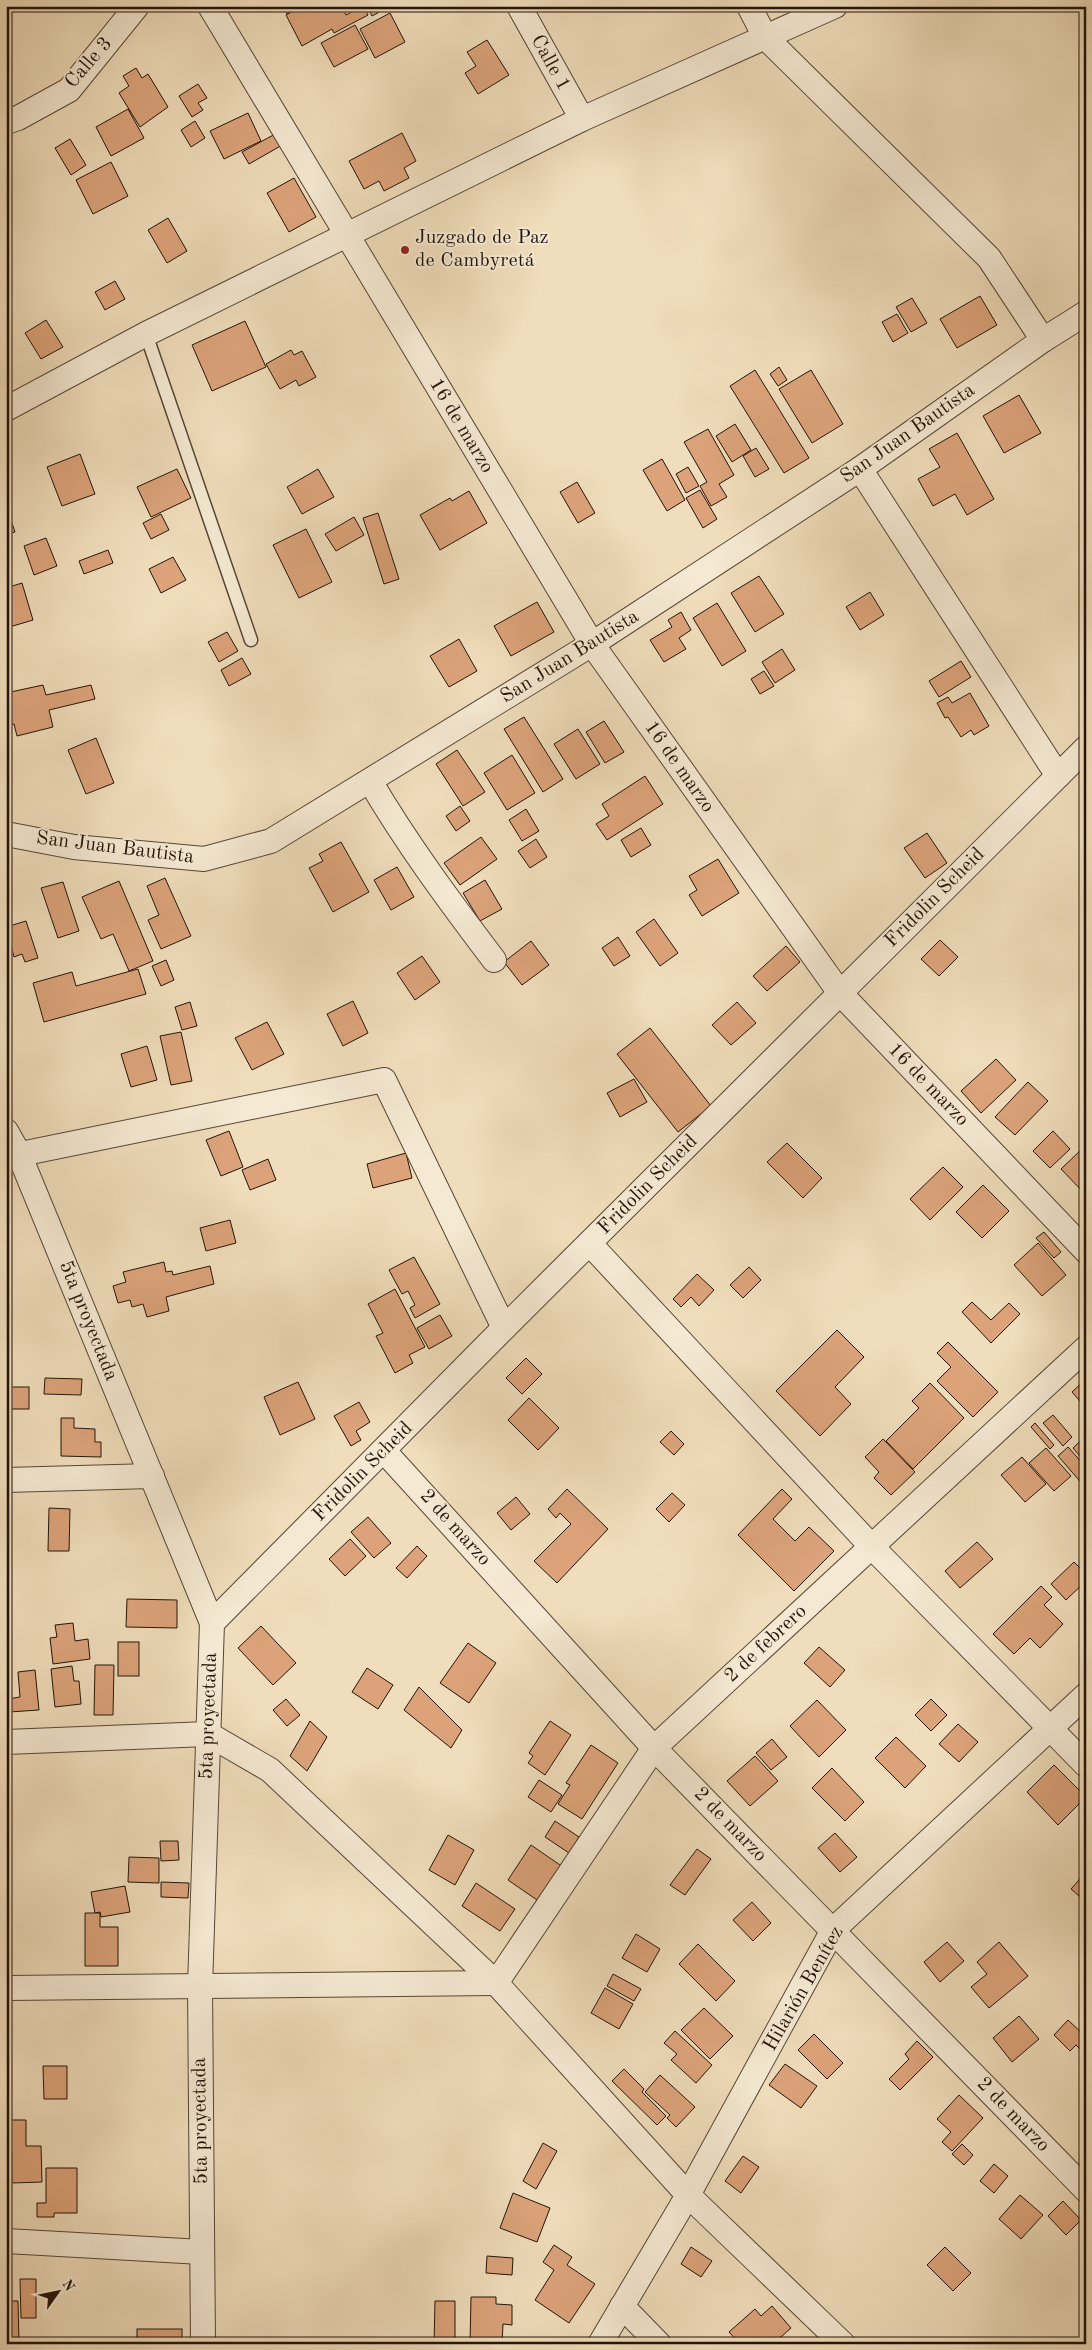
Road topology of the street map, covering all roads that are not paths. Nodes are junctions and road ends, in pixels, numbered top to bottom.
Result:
1 (137, 6) edge
2 (210, 6) edge
3 (519, 6) edge
4 (748, 6) edge
5 (835, 6) edge
6 (766, 37) junction
7 (582, 119) junction
8 (6, 122) edge
9 (344, 232) junction
10 (1086, 313) edge
11 (146, 334) junction
12 (1043, 340) junction
13 (6, 409) edge
14 (860, 469) junction
15 (252, 640) dead end
16 (592, 644) junction
17 (1086, 748) edge
18 (1058, 776) junction
19 (370, 781) junction
20 (6, 834) edge
21 (494, 960) dead end
22 (840, 993) junction
23 (6, 1131) edge
24 (12, 1156) edge
25 (590, 1244) junction
26 (1086, 1251) edge
27 (504, 1328) junction
28 (1086, 1348) edge
29 (384, 1450) junction
30 (152, 1476) junction
31 (6, 1480) edge
32 (872, 1547) junction
33 (212, 1624) junction
34 (1086, 1695) edge
35 (1051, 1728) junction
36 (208, 1734) junction
37 (6, 1742) edge
38 (654, 1748) junction
39 (1086, 1765) edge
40 (833, 1930) junction
41 (496, 1983) junction
42 (200, 1987) junction
43 (6, 1988) edge
44 (1086, 2190) edge
45 (688, 2195) junction
46 (6, 2241) edge
47 (202, 2252) junction
48 (622, 2306) junction
49 (203, 2344) edge
50 (600, 2344) edge
51 (659, 2344) edge
52 (843, 2344) edge

1 - 8 street, Calle 3
2 - 9 street, 16 de marzo
3 - 7 street, Calle 1
4 - 6 street
5 - 6 street
6 - 7 street
6 - 12 street
7 - 9 street
9 - 11 street
9 - 16 street, 16 de marzo
10 - 12 street, San Juan Bautista
11 - 13 street
11 - 15 lane
12 - 14 street, San Juan Bautista
14 - 16 street, San Juan Bautista
14 - 18 street
16 - 19 street, San Juan Bautista
16 - 22 street, 16 de marzo
17 - 18 street, Fridolin Scheid
18 - 22 street, Fridolin Scheid
19 - 20 street, San Juan Bautista
19 - 21 street
22 - 25 street, Fridolin Scheid
22 - 26 street, 16 de marzo
23 - 24 street, 5ta proyectada
24 - 27 street
24 - 30 street, 5ta proyectada
25 - 27 street, Fridolin Scheid
25 - 32 street
27 - 29 street, Fridolin Scheid
28 - 32 street, 2 de febrero
29 - 33 street, Fridolin Scheid
29 - 38 street, 2 de marzo
30 - 31 street
30 - 33 street, 5ta proyectada
32 - 35 street
32 - 38 street, 2 de febrero
33 - 36 street, 5ta proyectada
34 - 35 street, Hilarión Benítez
35 - 39 street
35 - 40 street, Hilarión Benítez
36 - 37 street
36 - 41 street
36 - 42 street, 5ta proyectada
38 - 40 street, 2 de marzo
38 - 41 street, 2 de febrero
40 - 44 street, 2 de marzo
40 - 45 street, Hilarión Benítez
41 - 42 street
41 - 45 street
42 - 43 street
42 - 47 street, 5ta proyectada
45 - 48 street, Hilarión Benítez
45 - 52 street
46 - 47 street
47 - 49 street, 5ta proyectada
48 - 50 street, Hilarión Benítez
48 - 51 street

